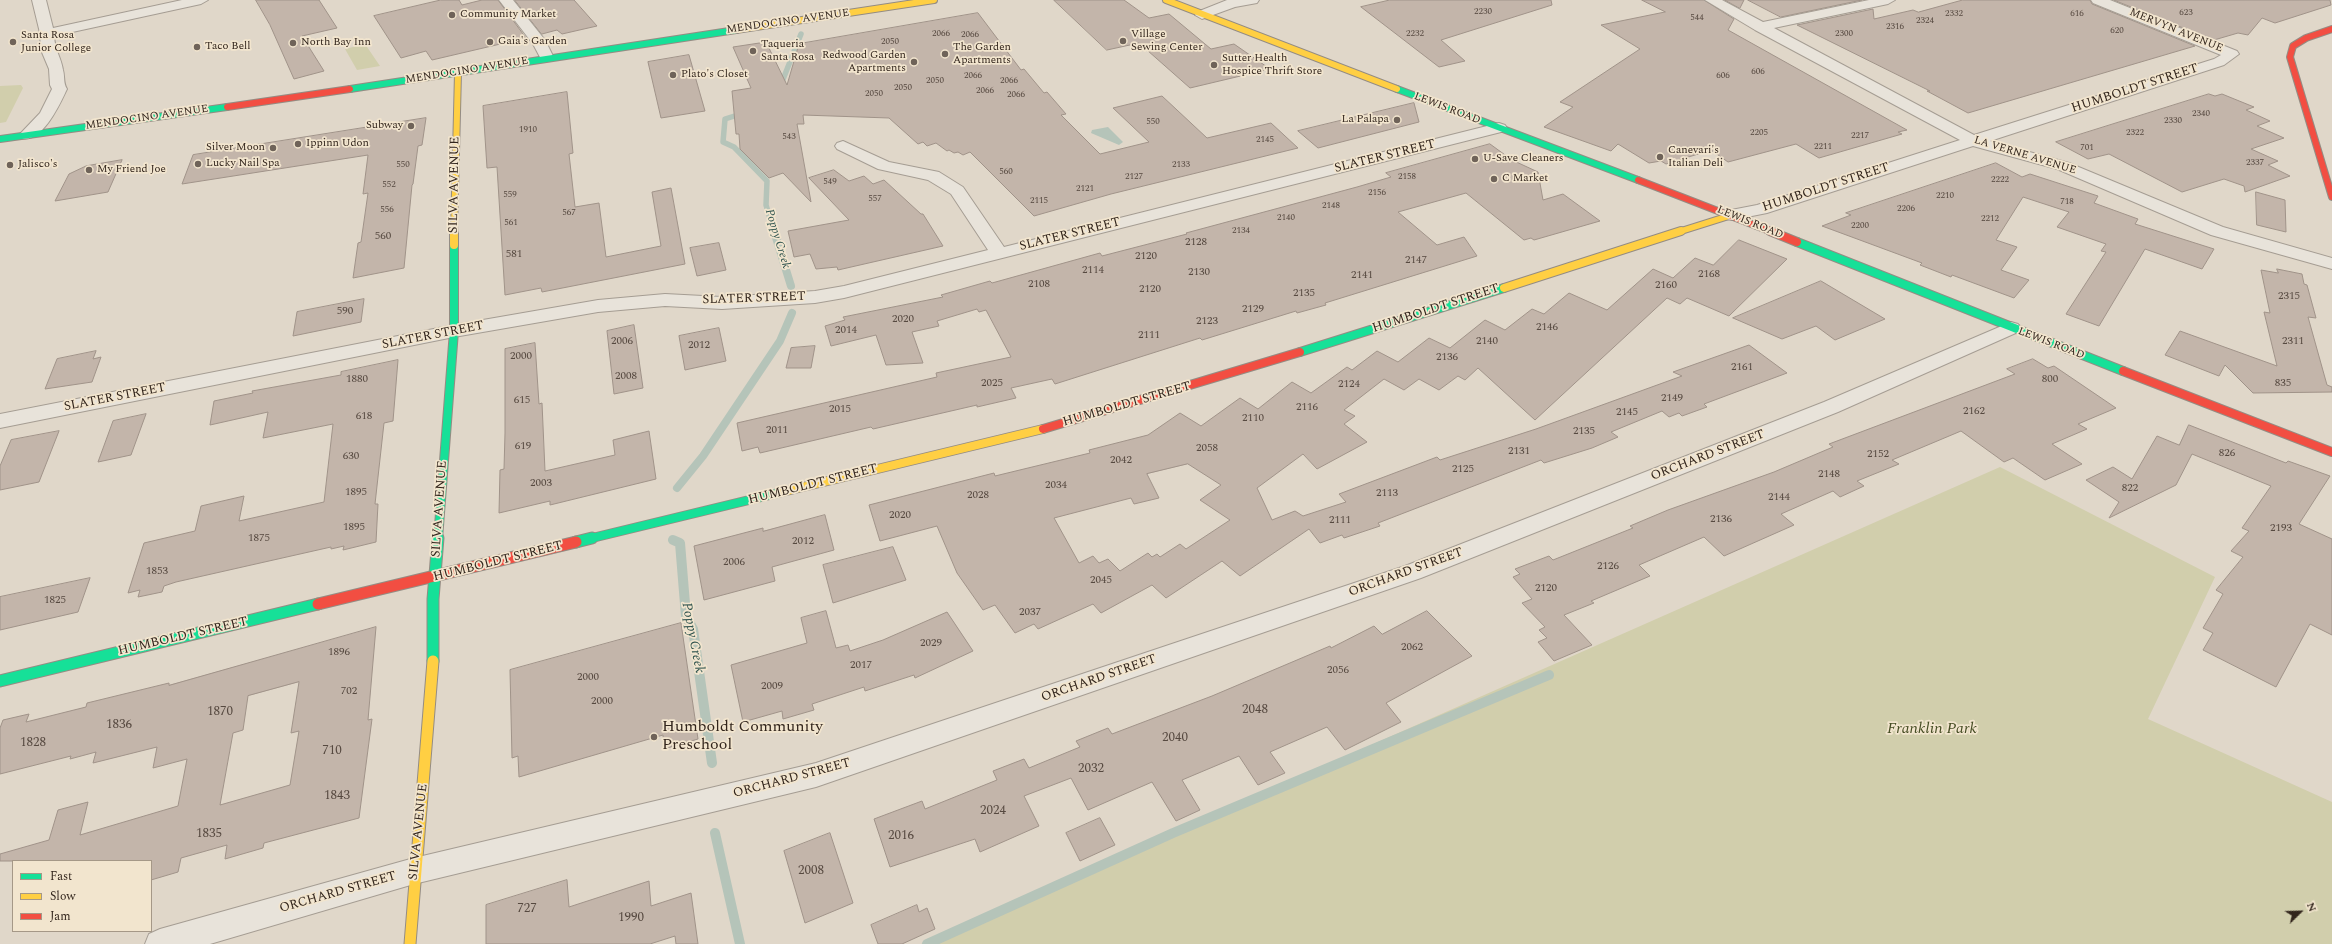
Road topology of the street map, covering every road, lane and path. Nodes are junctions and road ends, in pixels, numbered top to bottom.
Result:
1 (39, 0) edge
2 (201, 0) edge
3 (506, 0) edge
4 (934, 0) edge
5 (1166, 0) edge
6 (1252, 0) edge
7 (1712, 0) edge
8 (1888, 0) edge
9 (2098, 0) edge
10 (1202, 15) junction
11 (1760, 26) junction
12 (2332, 29) edge
13 (47, 33) junction
14 (2232, 54) joint
15 (547, 58) junction
16 (458, 73) junction
17 (1499, 128) junction
18 (27, 135) junction
19 (0, 140) edge
20 (1973, 141) junction
21 (843, 146) dead end
22 (2332, 197) edge
23 (1732, 215) junction
24 (999, 253) junction
25 (2332, 264) edge
26 (2011, 328) junction
27 (454, 331) junction
28 (0, 421) edge
29 (2332, 452) edge
30 (435, 577) junction
31 (0, 681) edge
32 (414, 871) junction
33 (160, 944) edge
34 (410, 944) edge

1 - 13 street
2 - 13 street
3 - 15 street
4 - 15 street, MENDOCINO AVENUE
5 - 10 street, LEWIS ROAD
6 - 10 street
7 - 11 street, LA VERNE AVENUE
8 - 11 street
9 - 14 street, MERVYN AVENUE
10 - 17 street, LEWIS ROAD
11 - 20 street, LA VERNE AVENUE
12 - 22 street
13 - 18 street
14 - 20 street, HUMBOLDT STREET
15 - 16 street, MENDOCINO AVENUE
16 - 18 street, MENDOCINO AVENUE
16 - 27 street, SILVA AVENUE
17 - 23 street, LEWIS ROAD
17 - 24 street, SLATER STREET
18 - 19 street, MENDOCINO AVENUE
20 - 23 street, HUMBOLDT STREET
20 - 25 street, LA VERNE AVENUE
21 - 24 street
23 - 26 street, LEWIS ROAD
23 - 30 street, HUMBOLDT STREET
24 - 27 street, SLATER STREET
26 - 29 street, LEWIS ROAD
26 - 32 street, ORCHARD STREET
27 - 28 street, SLATER STREET
27 - 30 street, SILVA AVENUE
30 - 31 street, HUMBOLDT STREET
30 - 32 street, SILVA AVENUE
32 - 33 street, ORCHARD STREET
32 - 34 street, SILVA AVENUE

